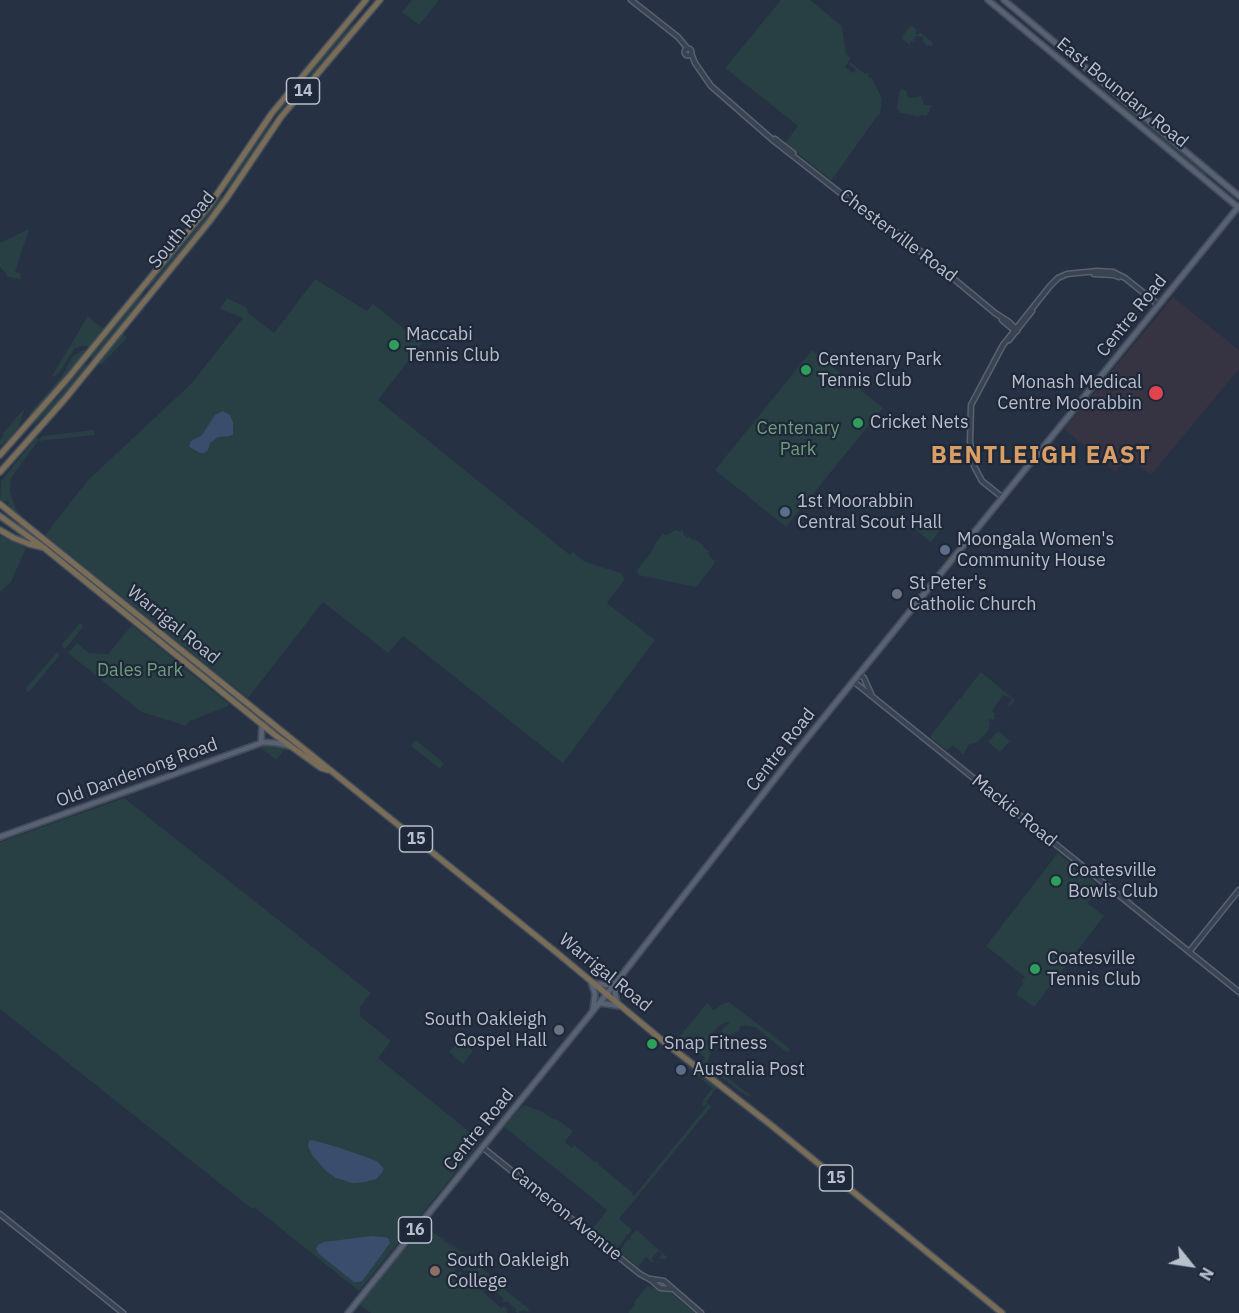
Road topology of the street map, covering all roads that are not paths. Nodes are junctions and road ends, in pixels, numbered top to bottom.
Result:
1 (366, 0) edge
2 (380, 0) edge
3 (631, 0) edge
4 (988, 0) edge
5 (1004, 0) edge
6 (352, 17) junction
7 (360, 24) junction
8 (1118, 94) junction
9 (1112, 102) junction
10 (1209, 170) junction
11 (1224, 183) junction
12 (1215, 188) junction
13 (1223, 194) junction
14 (1239, 196) edge
15 (1239, 207) edge
16 (1158, 306) junction
17 (1015, 330) junction
18 (0, 455) edge
19 (0, 472) edge
20 (1002, 496) junction
21 (0, 504) edge
22 (0, 516) edge
23 (0, 530) edge
24 (43, 547) junction
25 (859, 674) junction
26 (853, 681) junction
27 (873, 697) junction
28 (262, 725) junction
29 (279, 729) junction
30 (274, 735) junction
31 (262, 743) junction
32 (292, 747) junction
33 (328, 770) junction
34 (0, 837) edge
35 (1239, 890) edge
36 (1189, 952) junction
37 (618, 980) junction
38 (592, 982) junction
39 (1239, 992) edge
40 (607, 994) junction
41 (600, 1003) junction
42 (620, 1004) junction
43 (593, 1011) junction
44 (482, 1147) junction
45 (0, 1214) edge
46 (665, 1282) junction
47 (658, 1283) junction
48 (662, 1288) junction
49 (672, 1289) junction
50 (123, 1313) edge
51 (348, 1313) edge
52 (701, 1313) edge
53 (1002, 1313) edge

1 - 6 highway, South Road / 14
2 - 7 highway, South Road / 14
3 - 17 street, Chesterville Road
4 - 9 main road, East Boundary Road
5 - 8 main road, East Boundary Road
6 - 7 highway
6 - 18 highway, South Road / 14
7 - 19 highway, South Road / 14
8 - 9 main road
8 - 10 main road, East Boundary Road
9 - 12 main road, East Boundary Road
10 - 11 main road, East Boundary Road
10 - 12 main road
11 - 13 main road
11 - 14 main road, East Boundary Road
12 - 13 main road, East Boundary Road
13 - 15 main road, East Boundary Road
15 - 16 main road, Centre Road / 16
16 - 17 street
16 - 20 main road, Centre Road / 16
17 - 20 street
20 - 25 main road, Centre Road / 16
21 - 29 highway, Warrigal Road / 15
22 - 24 highway, Warrigal Road / 15
23 - 24 highway
24 - 28 highway, Warrigal Road / 15
25 - 26 main road, Centre Road / 16
25 - 27 street, Mackie Road
26 - 27 street, Mackie Road
26 - 37 main road, Centre Road / 16
27 - 36 street, Mackie Road
28 - 30 highway, Warrigal Road / 15
28 - 31 main road
29 - 30 main road, Old Dandenong Road
29 - 33 highway, Warrigal Road / 15
30 - 31 main road, Old Dandenong Road
30 - 32 highway, Warrigal Road / 15
31 - 32 main road
31 - 34 main road, Old Dandenong Road
32 - 33 highway, Warrigal Road / 15
33 - 38 highway, Warrigal Road / 15
35 - 36 street
36 - 39 street, Mackie Road
37 - 38 main road
37 - 40 main road, Centre Road / 16
37 - 42 main road
38 - 40 highway, Warrigal Road / 15
38 - 43 main road
40 - 41 main road, Centre Road / 16
40 - 42 highway, Warrigal Road / 15
41 - 42 main road
41 - 43 main road, Centre Road / 16
42 - 53 highway, Warrigal Road / 15
43 - 44 main road, Centre Road / 16
44 - 47 street, Cameron Avenue
44 - 51 main road, Centre Road / 16
45 - 50 street
46 - 47 street
46 - 48 street
46 - 49 street
47 - 48 street
48 - 49 street
49 - 52 street

